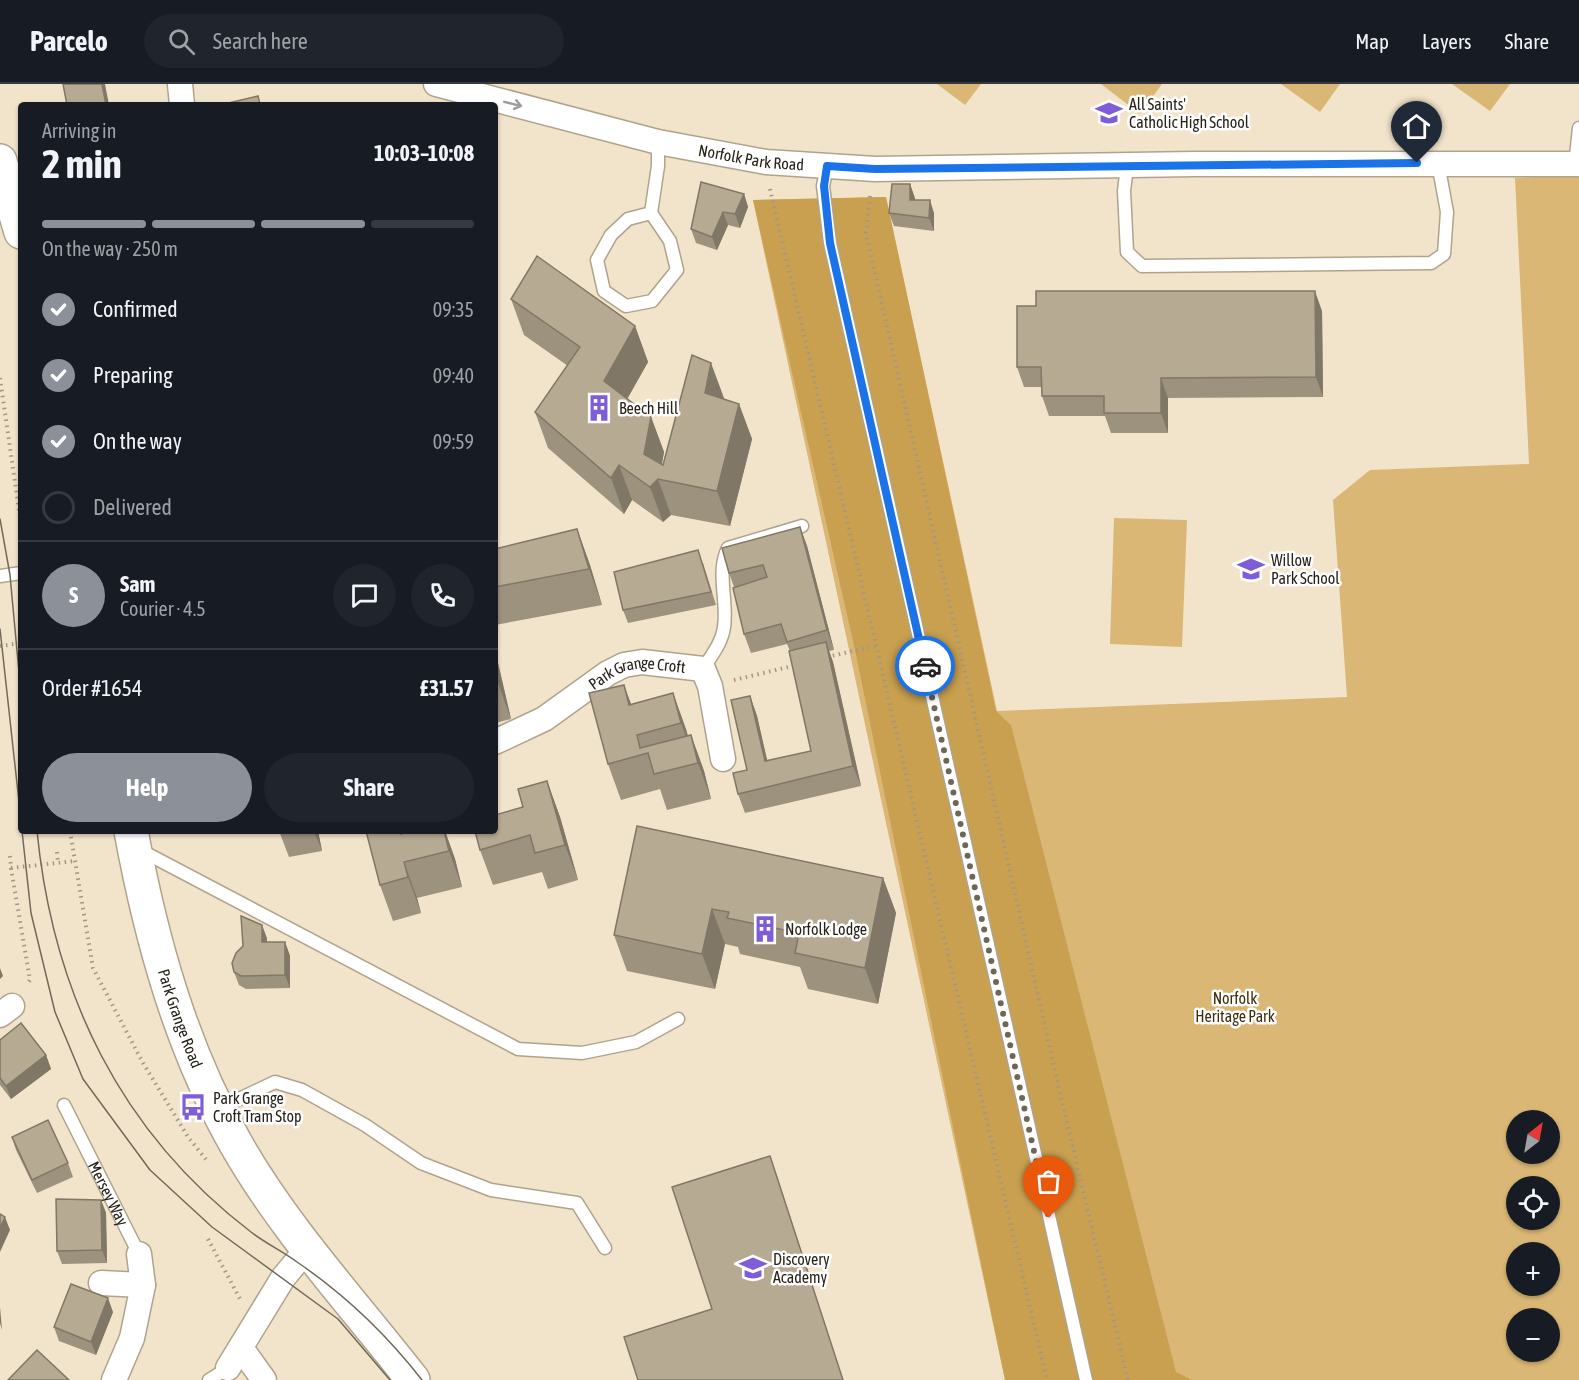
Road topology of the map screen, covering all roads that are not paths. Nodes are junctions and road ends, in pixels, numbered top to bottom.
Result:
1 (180, 84) edge
2 (436, 84) edge
3 (182, 102) edge
4 (1579, 128) edge
5 (658, 142) junction
6 (0, 160) edge
7 (1438, 163) junction
8 (1577, 165) edge
9 (827, 166) junction
10 (1127, 166) junction
11 (651, 213) junction
12 (18, 222) edge
13 (802, 526) edge
14 (18, 573) edge
15 (0, 576) edge
16 (707, 678) junction
17 (498, 741) edge
18 (723, 759) dead end
19 (132, 839) edge
20 (678, 1018) dead end
21 (64, 1105) dead end
22 (217, 1110) junction
23 (605, 1248) dead end
24 (307, 1249) junction
25 (139, 1254) joint
26 (101, 1283) dead end
27 (143, 1285) junction
28 (232, 1356) edge
29 (114, 1380) edge
30 (264, 1380) edge
31 (413, 1380) edge
32 (1086, 1380) edge

1 - 3 street
2 -> 5 street, Norfolk Park Road
4 - 8 lane
5 - 9 street, Norfolk Park Road
5 - 11 lane
6 - 12 street
7 - 8 street, Norfolk Park Road
7 - 10 street, Norfolk Park Road
7 - 10 lane
9 - 10 street, Norfolk Park Road
9 - 32 lane
11 - 11 lane
13 - 16 lane
14 - 15 lane
16 - 17 street, Park Grange Croft
16 - 18 street, Park Grange Croft
19 - 20 lane
19 - 22 street, Park Grange Road
21 - 25 lane, Mersey Way
22 - 23 lane
22 - 24 street, Park Grange Road
24 - 28 street
24 - 31 street, Park Grange Road
25 - 27 street, Mersey Way
26 - 27 street
27 - 29 street, Mersey Way
28 - 30 street

